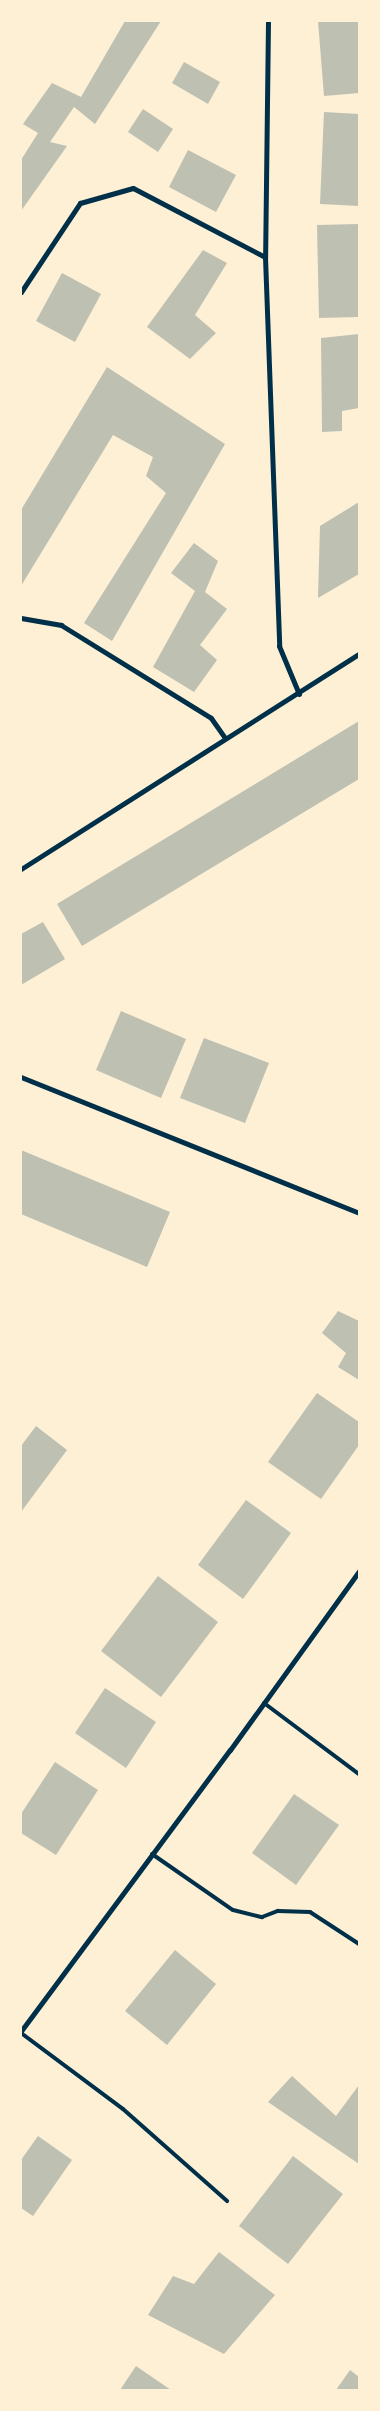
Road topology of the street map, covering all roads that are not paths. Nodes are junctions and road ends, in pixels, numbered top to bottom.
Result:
1 (268, 21) edge
2 (265, 257) junction
3 (21, 292) edge
4 (21, 618) edge
5 (359, 654) edge
6 (299, 694) junction
7 (225, 738) junction
8 (21, 869) edge
9 (21, 1076) edge
10 (359, 1213) edge
11 (359, 1571) edge
12 (264, 1702) junction
13 (359, 1774) edge
14 (152, 1854) junction
15 (359, 1944) edge
16 (21, 2032) edge
17 (228, 2201) dead end

1 - 2 street
2 - 3 street
2 - 6 street
4 - 7 street
5 - 6 street
6 - 7 street
7 - 8 street
9 - 10 street
11 - 12 street
12 - 13 lane
12 - 14 street
14 - 15 lane
14 - 16 street
16 - 17 lane

